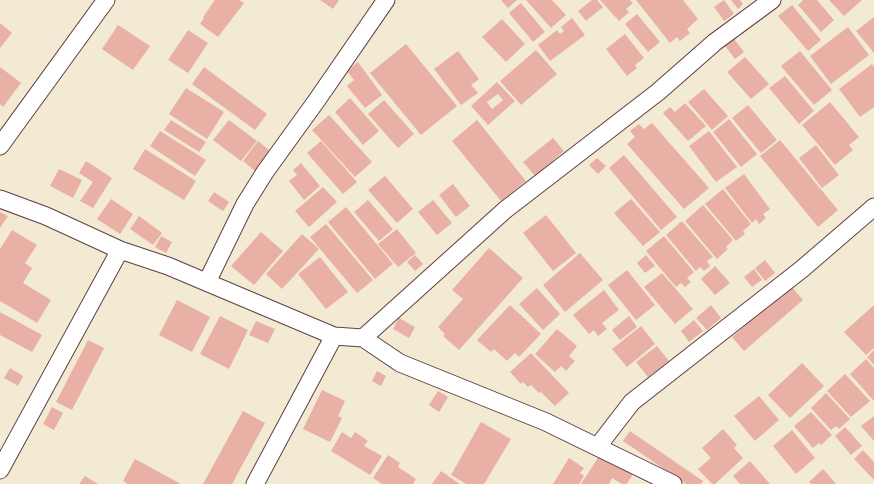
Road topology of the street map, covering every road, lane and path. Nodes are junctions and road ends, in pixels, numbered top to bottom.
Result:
1 (106, 0) edge
2 (386, 0) edge
3 (772, 0) edge
4 (0, 146) edge
5 (0, 199) edge
6 (874, 207) edge
7 (120, 250) junction
8 (207, 282) junction
9 (334, 336) junction
10 (362, 338) junction
11 (598, 446) junction
12 (0, 470) edge
13 (255, 484) edge
14 (673, 484) edge

1 - 4 street
2 - 8 street
3 - 10 street
5 - 7 street
6 - 11 street
7 - 8 street
7 - 12 street
8 - 9 street
9 - 10 street
9 - 13 street
10 - 11 street
11 - 14 street

